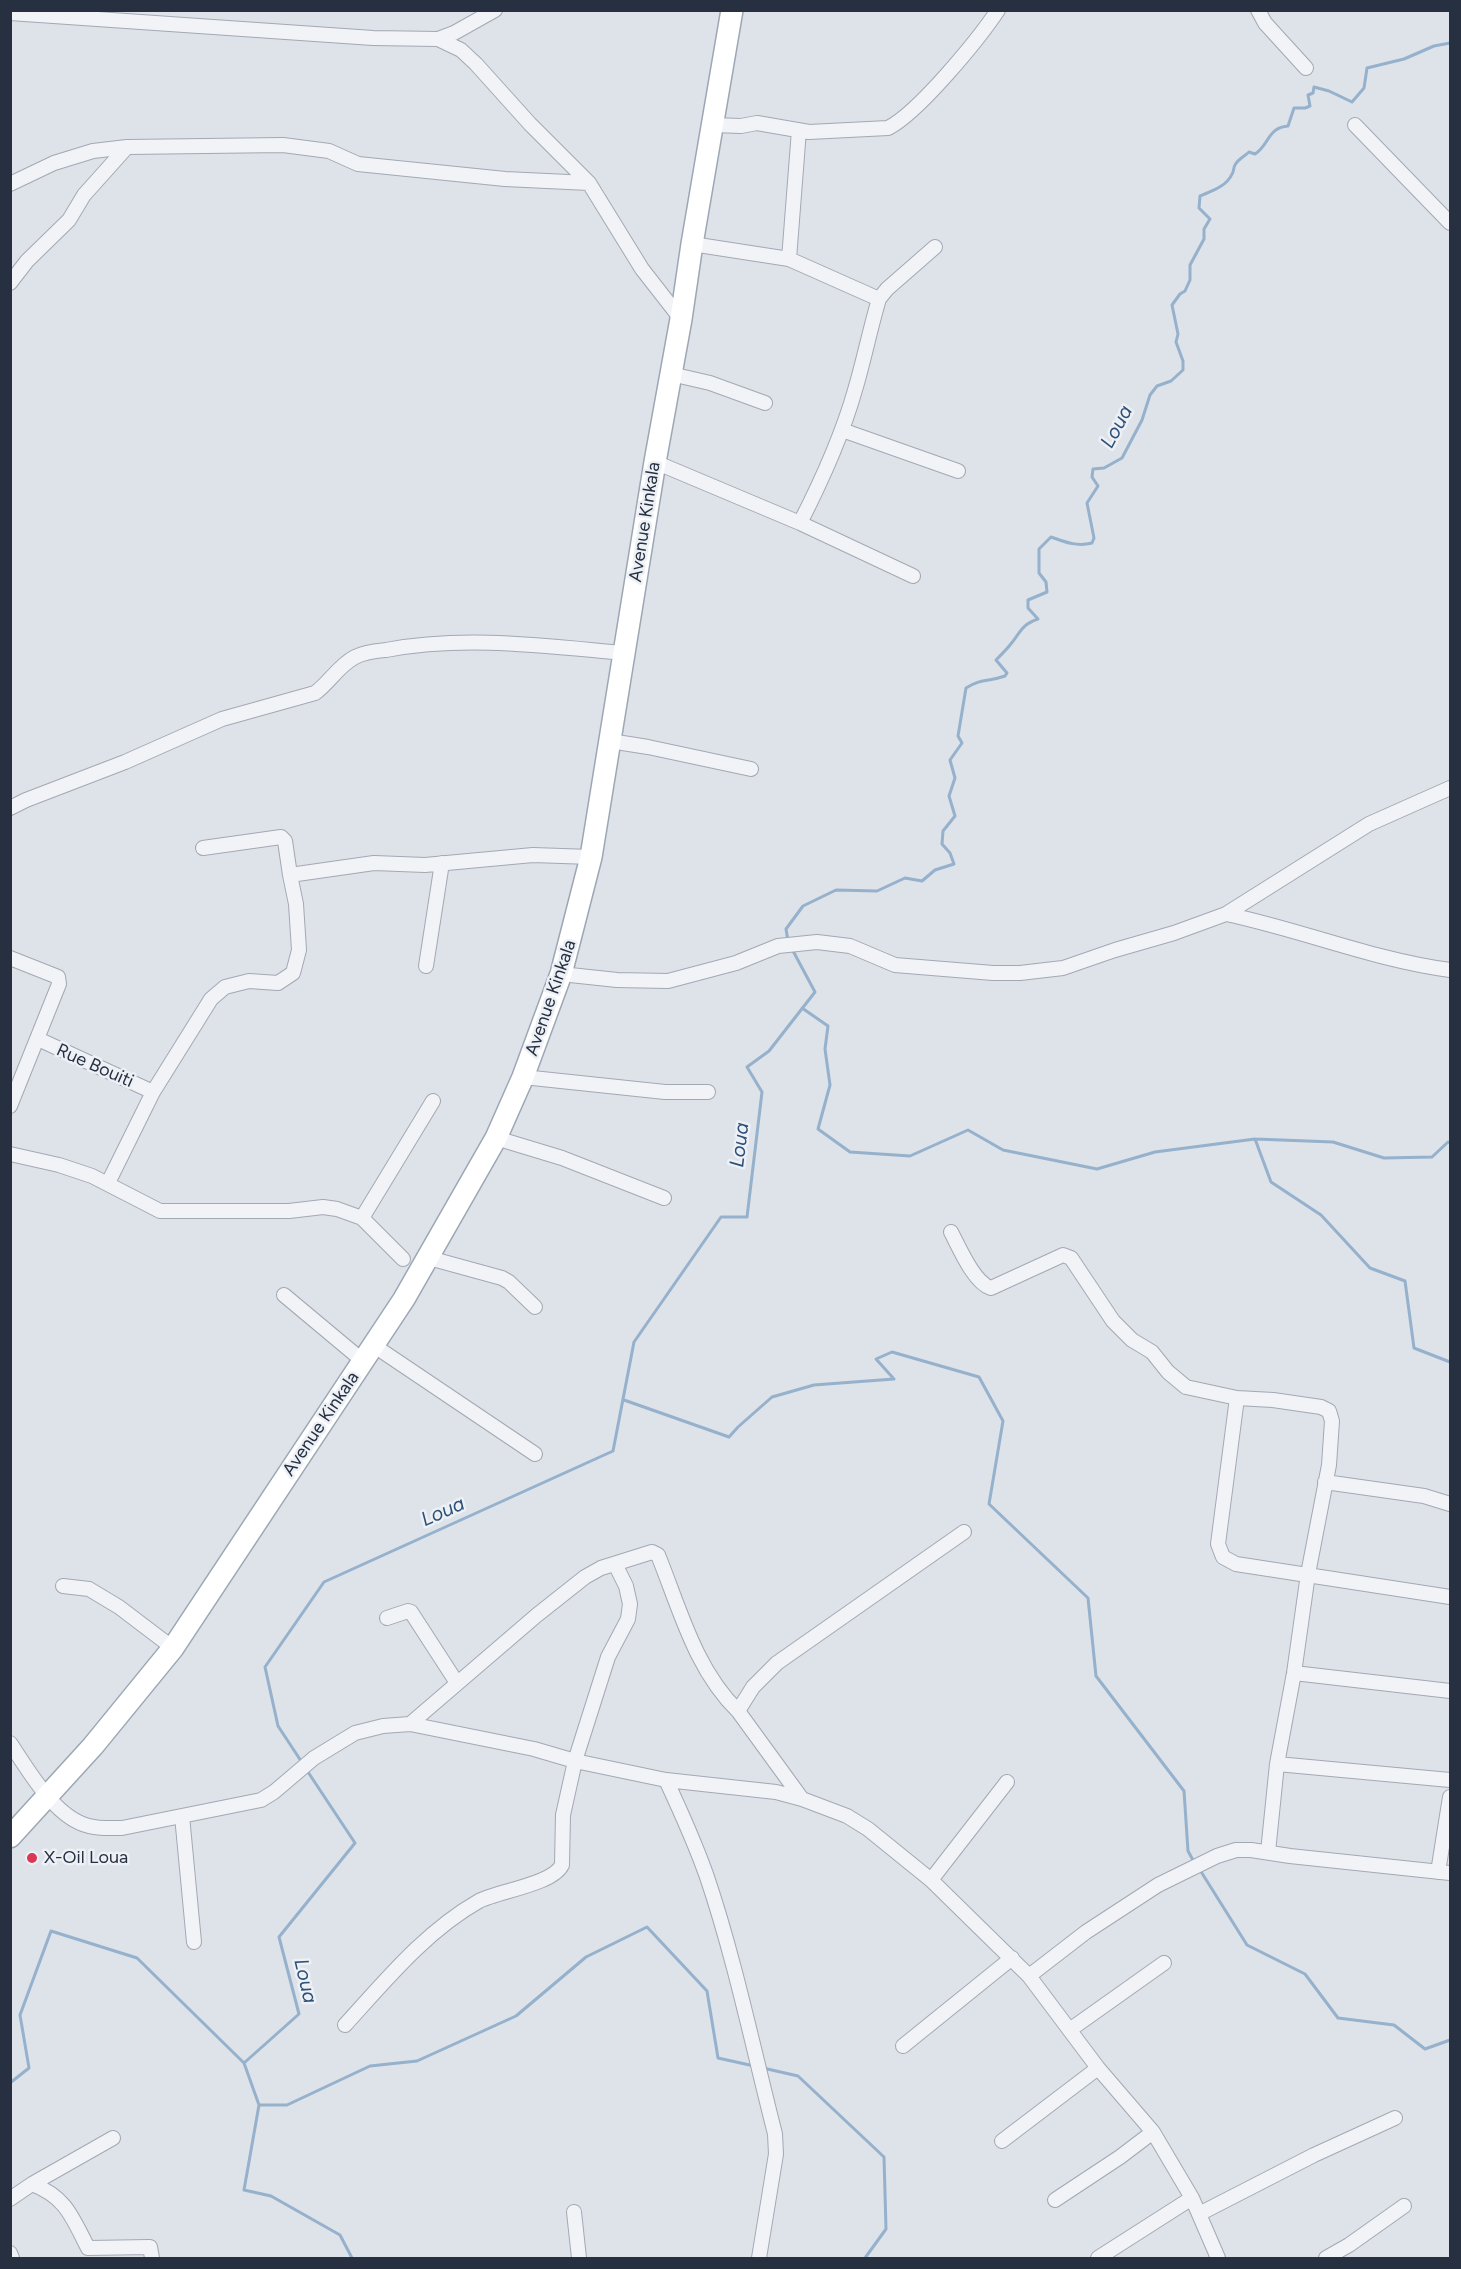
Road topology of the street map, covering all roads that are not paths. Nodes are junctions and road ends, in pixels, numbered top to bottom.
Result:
1 (495, 10) edge
2 (732, 10) edge
3 (998, 10) edge
4 (1258, 10) edge
5 (10, 12) edge
6 (438, 39) junction
7 (1306, 68) dead end
8 (713, 125) junction
9 (1356, 125) dead end
10 (799, 130) junction
11 (127, 147) junction
12 (589, 183) junction
13 (10, 184) edge
14 (1450, 223) edge
15 (692, 244) junction
16 (935, 247) dead end
17 (789, 259) junction
18 (10, 283) edge
19 (879, 299) junction
20 (681, 319) junction
21 (671, 374) junction
22 (765, 403) dead end
23 (842, 430) junction
24 (655, 462) junction
25 (958, 471) dead end
26 (800, 523) junction
27 (913, 576) dead end
28 (624, 653) junction
29 (610, 741) junction
30 (751, 769) dead end
31 (1450, 788) edge
32 (11, 807) edge
33 (203, 848) dead end
34 (591, 857) junction
35 (442, 863) junction
36 (290, 875) junction
37 (1226, 914) junction
38 (10, 958) edge
39 (426, 966) dead end
40 (1450, 970) edge
41 (561, 974) junction
42 (38, 1039) junction
43 (523, 1077) junction
44 (153, 1092) junction
45 (708, 1092) dead end
46 (433, 1101) dead end
47 (10, 1107) edge
48 (496, 1138) junction
49 (10, 1154) edge
50 (108, 1183) junction
51 (664, 1198) dead end
52 (362, 1218) junction
53 (951, 1232) dead end
54 (429, 1258) junction
55 (403, 1259) dead end
56 (284, 1295) dead end
57 (536, 1307) dead end
58 (368, 1353) junction
59 (1237, 1398) junction
60 (535, 1454) dead end
61 (1325, 1482) junction
62 (1450, 1504) edge
63 (964, 1532) dead end
64 (615, 1564) junction
65 (1308, 1574) junction
66 (63, 1586) dead end
67 (1450, 1597) edge
68 (387, 1618) dead end
69 (172, 1648) junction
70 (1294, 1673) junction
71 (457, 1683) junction
72 (1450, 1691) edge
73 (738, 1711) junction
74 (410, 1724) junction
75 (10, 1743) edge
76 (575, 1761) junction
77 (1276, 1764) junction
78 (666, 1780) junction
79 (1450, 1780) edge
80 (1007, 1782) dead end
81 (47, 1797) junction
82 (1450, 1797) edge
83 (802, 1799) junction
84 (182, 1816) junction
85 (10, 1838) edge
86 (1268, 1852) junction
87 (1444, 1873) edge
88 (931, 1880) junction
89 (194, 1942) dead end
90 (1012, 1958) junction
91 (1164, 1963) dead end
92 (1029, 1976) junction
93 (345, 2025) dead end
94 (1071, 2029) junction
95 (903, 2046) dead end
96 (1098, 2068) junction
97 (1395, 2118) dead end
98 (1153, 2132) junction
99 (113, 2138) dead end
100 (1002, 2141) dead end
101 (32, 2184) junction
102 (1192, 2198) junction
103 (10, 2199) edge
104 (1055, 2200) dead end
105 (1404, 2206) dead end
106 (574, 2212) dead end
107 (1199, 2214) junction
108 (10, 2253) edge
109 (12, 2259) edge
110 (152, 2259) edge
111 (579, 2259) edge
112 (759, 2259) edge
113 (1098, 2259) edge
114 (1218, 2259) edge
115 (1326, 2259) edge

1 - 6 street
2 - 8 main road, Avenue Kinkala
3 - 10 street
4 - 7 street
5 - 6 street
6 - 12 street
8 - 10 street
8 - 15 main road, Avenue Kinkala
9 - 14 street
10 - 17 street
11 - 12 street
11 - 13 street
11 - 18 street
12 - 20 street
15 - 17 street
15 - 20 main road, Avenue Kinkala
16 - 19 street
17 - 19 street
19 - 23 street
20 - 21 main road, Avenue Kinkala
21 - 22 street
21 - 24 main road, Avenue Kinkala
23 - 25 street
23 - 26 street
24 - 26 street
24 - 28 main road, Avenue Kinkala
26 - 27 street
28 - 29 main road, Avenue Kinkala
28 - 32 street
29 - 30 street
29 - 34 main road, Avenue Kinkala
31 - 37 street
33 - 36 street
34 - 35 street
34 - 41 main road, Avenue Kinkala
35 - 36 street
35 - 39 street
36 - 44 street
37 - 40 street
37 - 41 street
38 - 42 street
41 - 43 main road, Avenue Kinkala
42 - 44 street, Rue Bouiti
42 - 47 street
43 - 45 street
43 - 48 main road, Avenue Kinkala
44 - 50 street
46 - 52 street
48 - 51 street
48 - 54 main road, Avenue Kinkala
49 - 50 street
50 - 52 street
52 - 55 street
53 - 59 street
54 - 57 street
54 - 58 main road, Avenue Kinkala
56 - 58 street
58 - 60 street
58 - 69 main road, Avenue Kinkala
59 - 61 street
59 - 65 street
61 - 62 street
61 - 65 street
63 - 73 street
64 - 71 street
64 - 73 street
64 - 76 street
65 - 67 street
65 - 70 street
66 - 69 street
68 - 71 street
69 - 81 main road, Avenue Kinkala
70 - 72 street
70 - 77 street
71 - 74 street
73 - 83 street
74 - 76 street
74 - 84 street
75 - 81 street
76 - 78 street
76 - 93 street
77 - 79 street
77 - 86 street
78 - 83 street
78 - 112 street
80 - 88 street
81 - 84 street
81 - 85 main road, Avenue Kinkala
82 - 87 street
83 - 88 street
84 - 89 street
86 - 87 street
86 - 92 street
88 - 90 street
90 - 92 street
90 - 95 street
91 - 94 street
92 - 94 street
94 - 96 street
96 - 98 street
96 - 100 street
97 - 107 street
98 - 102 street
98 - 104 street
99 - 101 street
101 - 103 street
101 - 110 street
102 - 107 street
102 - 113 street
105 - 115 street
106 - 111 street
107 - 114 street
108 - 109 street

